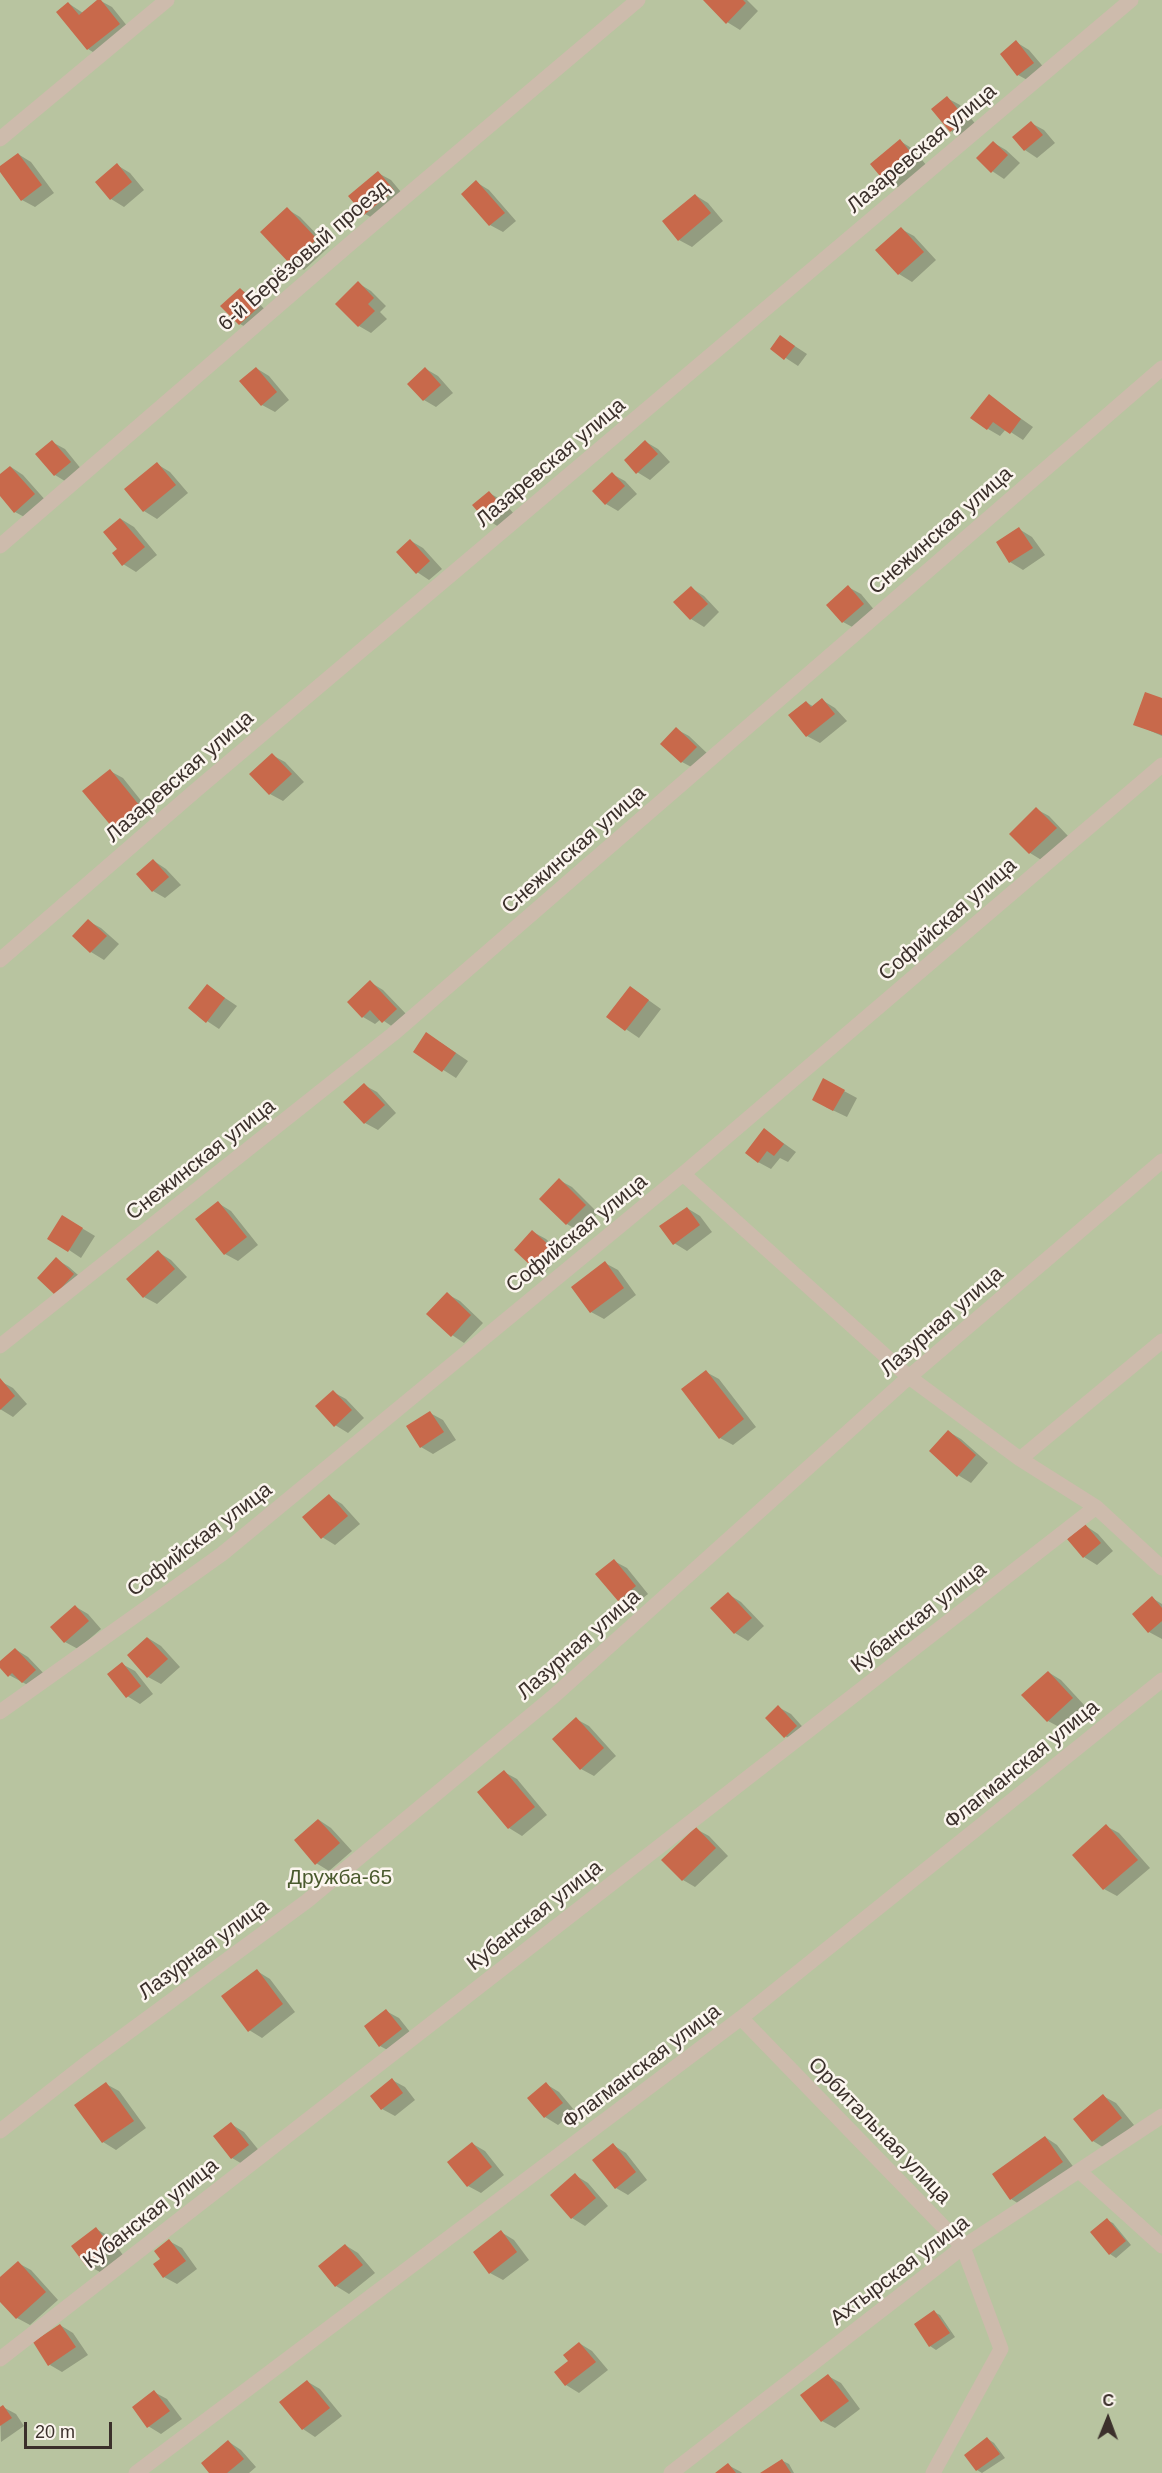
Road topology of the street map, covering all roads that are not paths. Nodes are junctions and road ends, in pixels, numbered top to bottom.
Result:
1 (166, 0) edge
2 (638, 0) edge
3 (1131, 0) edge
4 (0, 139) edge
5 (1162, 368) edge
6 (0, 546) edge
7 (1162, 765) edge
8 (0, 960) edge
9 (1162, 1161) edge
10 (683, 1174) junction
11 (1162, 1341) edge
12 (0, 1346) edge
13 (909, 1377) junction
14 (1020, 1459) junction
15 (1096, 1507) junction
16 (1162, 1568) edge
17 (1162, 1680) edge
18 (0, 1712) edge
19 (741, 2018) junction
20 (1162, 2116) edge
21 (0, 2131) edge
22 (1079, 2171) junction
23 (1162, 2246) edge
24 (963, 2247) junction
25 (0, 2360) edge
26 (136, 2473) edge
27 (671, 2473) edge
28 (933, 2473) edge

1 - 4 lane
2 - 6 lane, 6-й Берёзовый проезд
3 - 8 lane, Лазаревская улица
5 - 12 lane, Снежинская улица
7 - 10 lane, Софийская улица
9 - 13 lane, Лазурная улица
10 - 13 lane
10 - 18 lane, Софийская улица
11 - 14 lane
13 - 14 lane
13 - 21 lane, Лазурная улица
14 - 15 lane
15 - 16 lane
15 - 25 lane, Кубанская улица
17 - 19 lane, Флагманская улица
19 - 24 lane, Орбитальная улица
19 - 26 lane, Флагманская улица
20 - 22 lane, Ахтырская улица
22 - 23 lane
22 - 24 lane, Ахтырская улица
24 - 27 lane, Ахтырская улица
24 - 28 lane, Орбитальная улица

